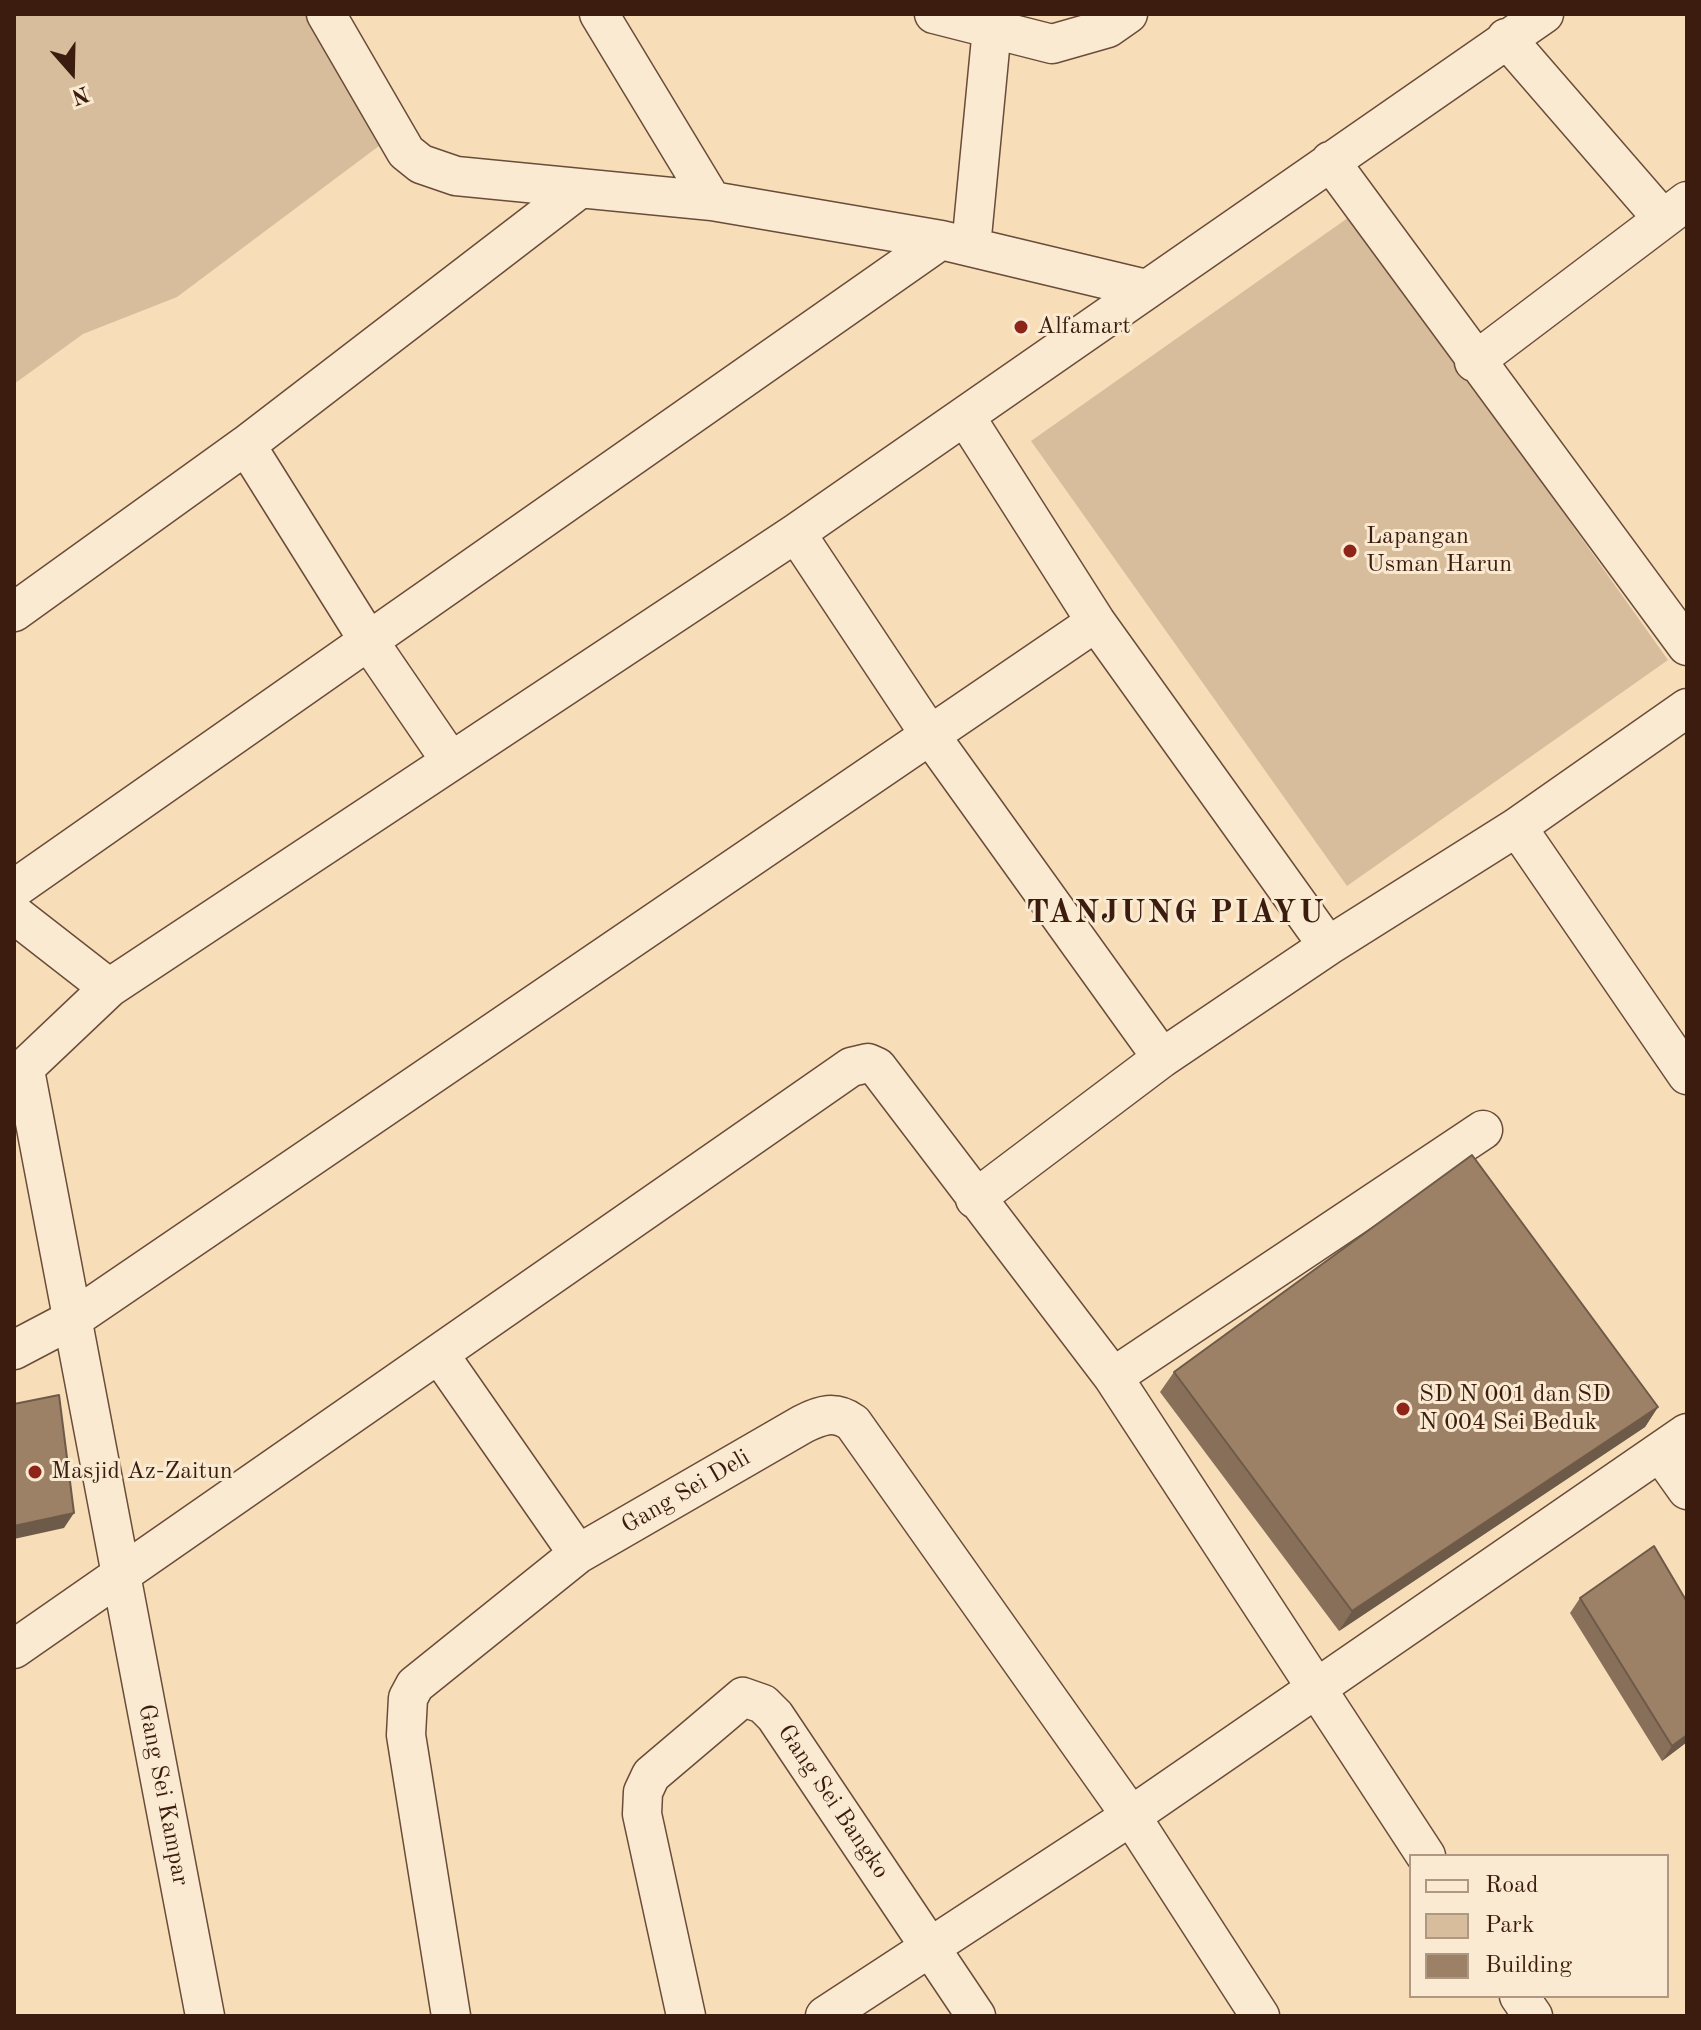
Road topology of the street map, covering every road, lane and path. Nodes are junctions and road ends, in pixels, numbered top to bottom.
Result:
1 (326, 14) edge
2 (599, 14) edge
3 (934, 14) edge
4 (1128, 14) edge
5 (1544, 14) edge
6 (992, 28) junction
7 (1506, 38) junction
8 (1330, 161) junction
9 (578, 190) junction
10 (712, 201) junction
11 (1675, 210) edge
12 (956, 244) junction
13 (1146, 289) junction
14 (1474, 362) junction
15 (965, 416) junction
16 (246, 445) junction
17 (796, 533) junction
18 (14, 612) edge
19 (1096, 622) junction
20 (370, 643) junction
21 (1687, 646) edge
22 (1687, 708) edge
23 (930, 735) junction
24 (450, 760) junction
25 (1517, 827) junction
26 (14, 889) edge
27 (14, 914) edge
28 (1328, 946) junction
29 (109, 988) junction
30 (1162, 1058) junction
31 (19, 1074) edge
32 (1687, 1075) edge
33 (1483, 1130) dead end
34 (975, 1199) junction
35 (73, 1319) junction
36 (14, 1350) edge
37 (439, 1354) junction
38 (1113, 1377) junction
39 (1674, 1442) edge
40 (1687, 1490) edge
41 (578, 1554) junction
42 (122, 1574) junction
43 (14, 1649) edge
44 (1316, 1690) junction
45 (1131, 1816) junction
46 (1425, 1854) edge
47 (930, 1947) junction
48 (1520, 1998) edge
49 (205, 2016) edge
50 (451, 2016) edge
51 (686, 2016) edge
52 (825, 2016) edge
53 (976, 2016) edge
54 (1260, 2016) edge
55 (1533, 2016) edge

1 - 9 street
2 - 10 street
3 - 6 street
4 - 6 street
5 - 7 street
6 - 12 street
7 - 8 street
7 - 11 street
8 - 13 street
8 - 14 street
9 - 10 street
9 - 16 street
10 - 12 street
11 - 14 street
12 - 13 street
12 - 20 street
13 - 15 street
14 - 21 street
15 - 17 street
15 - 19 street
16 - 18 street
16 - 20 street
17 - 23 street
17 - 24 street
19 - 23 street
19 - 28 street
20 - 24 street
20 - 26 street
22 - 25 street
23 - 30 street
23 - 35 street
24 - 29 street
25 - 28 street
25 - 32 street
27 - 29 street
28 - 30 street
29 - 31 street
30 - 34 street
31 - 35 street, Gang Sei Kampar
33 - 38 street
34 - 37 street
34 - 38 street
35 - 36 street
35 - 42 street, Gang Sei Kampar
37 - 41 street
37 - 42 street
38 - 44 street
39 - 40 street
39 - 44 street
41 - 45 street, Gang Sei Deli
41 - 50 street, Gang Sei Deli
42 - 43 street
42 - 49 street, Gang Sei Kampar
44 - 45 street
44 - 46 street
45 - 47 street
45 - 54 street
47 - 51 street, Gang Sei Bangko
47 - 52 street
47 - 53 street
48 - 55 street

